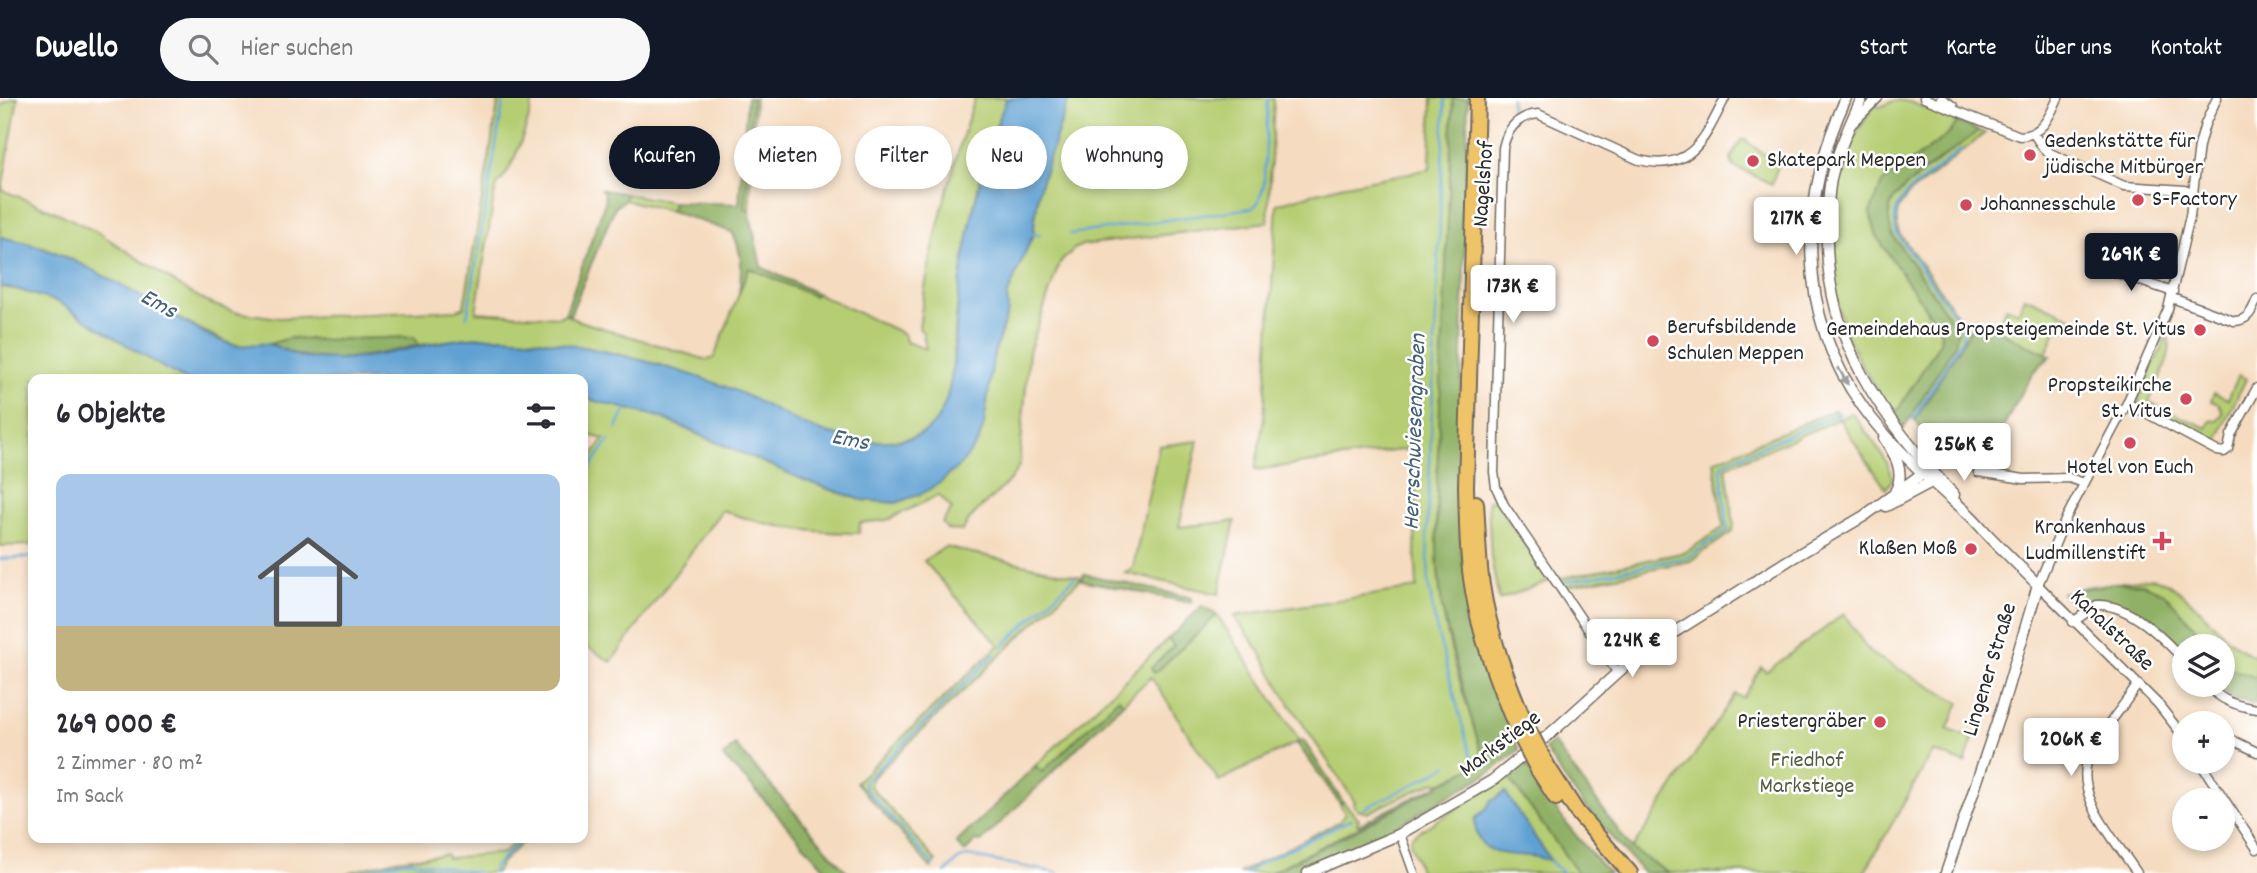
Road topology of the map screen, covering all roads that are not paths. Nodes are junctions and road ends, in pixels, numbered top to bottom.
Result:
1 (1477, 98) edge
2 (1487, 98) edge
3 (1725, 98) edge
4 (1846, 98) edge
5 (1863, 98) edge
6 (1878, 98) edge
7 (1924, 98) edge
8 (1941, 98) edge
9 (2059, 98) edge
10 (2217, 98) edge
11 (1968, 115) junction
12 (1848, 129) junction
13 (2033, 133) junction
14 (2192, 194) junction
15 (2099, 267) dead end
16 (2172, 295) junction
17 (2257, 299) edge
18 (2254, 315) edge
19 (2257, 388) edge
20 (2127, 403) junction
21 (1864, 409) junction
22 (1927, 470) junction
23 (1978, 472) dead end
24 (1935, 480) junction
25 (2084, 483) junction
26 (1892, 496) junction
27 (1864, 516) junction
28 (2038, 585) junction
29 (2073, 622) junction
30 (2172, 647) edge
31 (1617, 671) junction
32 (2137, 684) junction
33 (2220, 697) edge
34 (2257, 709) edge
35 (2172, 721) edge
36 (1522, 728) junction
37 (2235, 741) edge
38 (2257, 752) edge
39 (1543, 768) junction
40 (2208, 774) edge
41 (1400, 834) junction
42 (2257, 849) edge
43 (2132, 864) junction
44 (1308, 873) edge
45 (1414, 873) edge
46 (1616, 873) edge
47 (1630, 873) edge
48 (1946, 873) edge
49 (2124, 873) edge
50 (2137, 873) edge

1 - 36 highway
2 - 36 highway
3 - 31 street, Nagelshof
4 -> 21 street
5 - 12 street
6 - 12 street
7 - 11 street
8 - 11 street
9 - 13 street
10 - 14 street, Lingener Straße
11 - 13 street
12 - 22 street
13 - 14 street
14 - 16 street, Lingener Straße
15 - 16 street
16 - 18 street
16 - 20 street, Lingener Straße
17 - 18 street
19 - 20 street
20 - 25 street, Lingener Straße
21 - 22 street
21 - 26 street
22 - 24 street
22 - 26 street, Markstiege
23 - 25 street
24 - 27 street, Markstiege
24 - 28 street
25 - 28 street, Lingener Straße
26 - 27 street, Markstiege
27 - 31 street, Markstiege
28 - 29 street, Kanalstraße
28 - 48 street, Lingener Straße
29 - 30 street
29 - 32 street, Kanalstraße
31 - 41 street, Markstiege
32 - 35 street, Kanalstraße
32 - 43 street
33 - 34 street
36 - 39 highway, bridge
37 - 38 street
39 - 46 highway
39 - 47 highway
40 - 42 street
41 - 44 street, Markstiege
41 - 45 street
43 - 49 street
43 - 50 street

